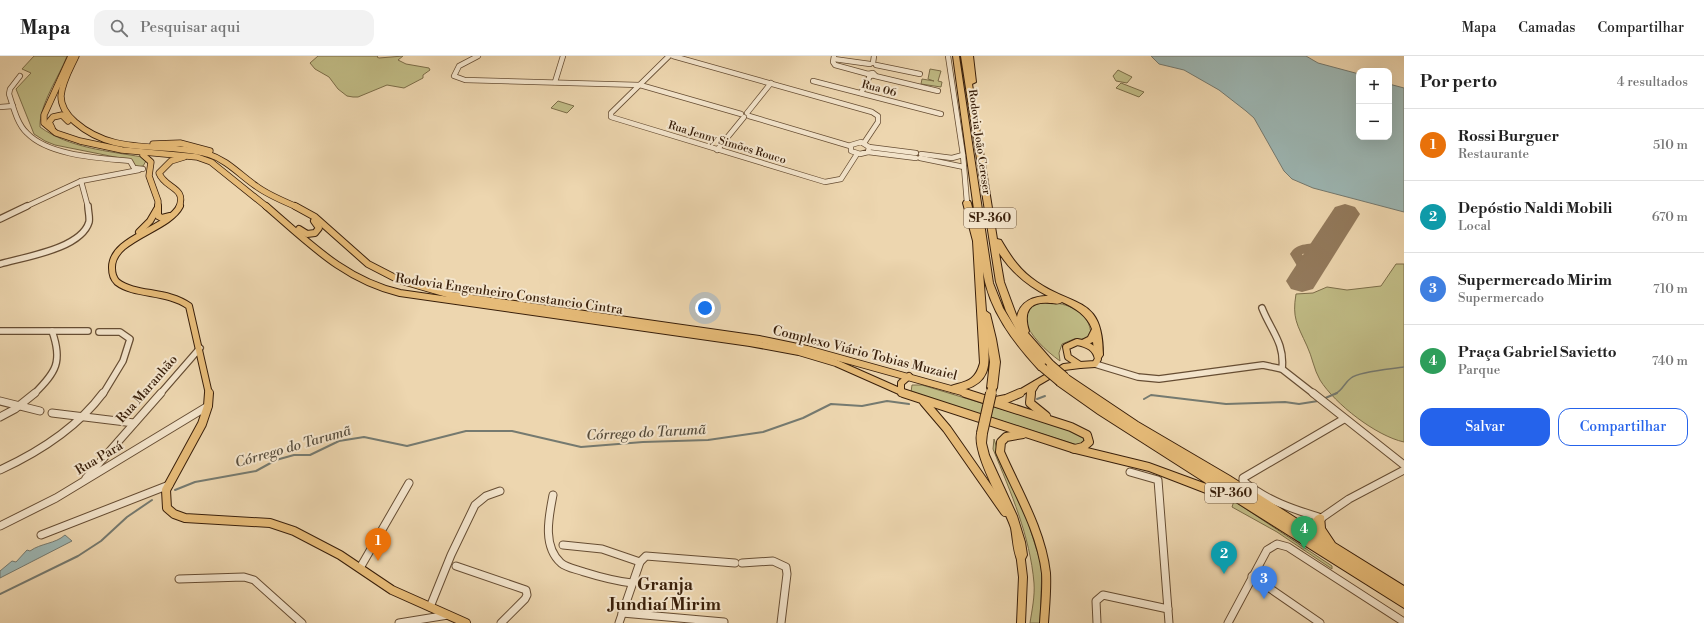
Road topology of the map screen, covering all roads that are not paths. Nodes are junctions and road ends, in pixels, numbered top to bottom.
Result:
1 (71, 56) edge
2 (76, 56) edge
3 (478, 56) edge
4 (563, 56) edge
5 (669, 56) edge
6 (673, 56) edge
7 (874, 56) edge
8 (948, 56) edge
9 (956, 56) edge
10 (964, 56) edge
11 (970, 56) edge
12 (834, 60) edge
13 (848, 61) junction
14 (873, 64) junction
15 (845, 68) junction
16 (871, 74) junction
17 (920, 74) dead end
18 (20, 76) dead end
19 (813, 81) dead end
20 (555, 82) junction
21 (771, 83) junction
22 (640, 84) junction
23 (938, 91) dead end
24 (860, 93) junction
25 (13, 106) junction
26 (0, 107) edge
27 (972, 109) junction
28 (941, 114) dead end
29 (745, 115) junction
30 (864, 143) junction
31 (96, 145) junction
32 (130, 146) junction
33 (850, 146) junction
34 (868, 149) junction
35 (186, 150) junction
36 (717, 150) junction
37 (857, 154) junction
38 (143, 155) junction
39 (962, 155) junction
40 (184, 157) junction
41 (222, 160) junction
42 (126, 161) junction
43 (953, 161) junction
44 (151, 165) junction
45 (964, 167) junction
46 (143, 169) junction
47 (128, 172) junction
48 (150, 176) junction
49 (82, 183) junction
50 (242, 186) junction
51 (250, 192) junction
52 (967, 203) joint
53 (157, 209) junction
54 (172, 215) junction
55 (0, 218) edge
56 (0, 222) edge
57 (991, 228) junction
58 (981, 231) junction
59 (132, 239) junction
60 (0, 264) edge
61 (979, 279) junction
62 (399, 280) joint
63 (1073, 304) junction
64 (1262, 308) dead end
65 (1096, 328) junction
66 (0, 331) edge
67 (52, 331) junction
68 (88, 332) dead end
69 (99, 332) dead end
70 (1030, 343) junction
71 (1083, 343) junction
72 (200, 348) junction
73 (1066, 351) junction
74 (1098, 355) junction
75 (1095, 364) junction
76 (1080, 365) junction
77 (1047, 366) junction
78 (1282, 369) junction
79 (909, 376) junction
80 (1063, 376) junction
81 (1036, 384) junction
82 (954, 389) junction
83 (900, 393) junction
84 (922, 400) junction
85 (0, 401) edge
86 (993, 401) junction
87 (208, 406) junction
88 (17, 407) junction
89 (40, 412) dead end
90 (52, 413) dead end
91 (0, 417) edge
92 (82, 417) junction
93 (1344, 419) junction
94 (1056, 422) junction
95 (134, 423) junction
96 (1033, 435) junction
97 (1075, 448) junction
98 (1404, 465) edge
99 (0, 470) edge
100 (1404, 470) edge
101 (1130, 472) dead end
102 (82, 482) junction
103 (409, 484) dead end
104 (169, 485) junction
105 (500, 491) dead end
106 (553, 495) dead end
107 (1250, 506) junction
108 (1273, 509) junction
109 (1321, 519) junction
110 (0, 526) edge
111 (41, 535) dead end
112 (564, 545) dead end
113 (1340, 553) junction
114 (1021, 555) junction
115 (640, 562) junction
116 (456, 566) dead end
117 (360, 568) junction
118 (1252, 576) junction
119 (179, 579) dead end
120 (632, 584) junction
121 (1404, 593) edge
122 (1404, 602) edge
123 (430, 607) junction
124 (1168, 609) junction
125 (622, 613) junction
126 (448, 615) junction
127 (724, 622) dead end
128 (1316, 622) edge
129 (1404, 622) edge
130 (302, 623) edge
131 (399, 623) edge
132 (466, 623) edge
133 (500, 623) edge
134 (619, 623) edge
135 (781, 623) edge
136 (1020, 623) edge
137 (1044, 623) edge
138 (1097, 623) edge
139 (1169, 623) edge
140 (1228, 623) edge

1 - 31 main road, Rodovia Engenheiro Constancio Cintra
2 - 32 main road, Rodovia Engenheiro Constancio Cintra
3 - 20 street
4 - 20 street
5 - 22 street
6 - 21 street
7 - 14 street
8 - 39 street
9 - 58 highway, Rodovia João Cereser / SP-360
10 - 27 highway, Rodovia João Cereser / SP-360
11 - 27 highway
12 - 13 street
12 - 15 street
13 - 14 street
13 - 15 street
14 - 16 street
14 - 17 street
15 - 16 street
16 - 23 street
16 - 24 street
18 - 25 street
19 - 24 street, Rua 06
20 - 22 street
21 - 29 street
21 - 30 street
22 - 29 street
22 - 36 street, Rua Jenny Simões Rouco
24 - 28 street, Rua 06
25 - 26 street
25 - 42 street
27 - 57 highway, Rodovia João Cereser / SP-360
29 - 33 street
29 - 36 street
30 - 33 street
30 - 34 street
31 - 32 main road
31 - 38 main road
31 - 50 main road, Rodovia Engenheiro Constancio Cintra
32 - 35 main road, Rodovia Engenheiro Constancio Cintra
32 - 41 main road
33 - 37 street
34 - 37 street
34 - 43 street
35 - 41 main road, Rodovia Engenheiro Constancio Cintra
35 - 51 main road
36 - 37 street, Rua Jenny Simões Rouco
38 - 40 main road
38 - 44 main road
39 - 43 street
39 - 45 street
40 - 50 main road
40 - 54 main road
41 - 62 main road, Rodovia Engenheiro Constancio Cintra
42 - 46 street
42 - 47 street
43 - 45 street
44 - 46 street
44 - 48 main road
45 - 52 street
46 - 47 street
47 - 48 street
47 - 49 street
47 - 49 street
48 - 53 main road
49 - 55 street
49 - 56 street
49 - 60 street
50 - 51 main road, Rodovia Engenheiro Constancio Cintra
51 - 83 main road, Rodovia Engenheiro Constancio Cintra
52 - 61 highway
53 - 54 main road
53 - 59 main road
54 - 59 main road
57 - 63 highway
57 - 70 highway, Rodovia João Cereser / SP-360
58 - 61 highway
58 - 77 highway
59 - 72 main road
61 - 82 highway
61 - 114 highway, bridge
62 - 79 main road, Complexo Viário Tobias Muzaiel
63 - 65 highway
63 - 70 highway
64 - 78 street
65 - 71 highway
65 - 74 highway
66 - 67 street
67 - 68 street
67 - 88 street
69 - 92 street
70 - 77 highway, Rodovia João Cereser / SP-360
71 - 73 main road
71 - 74 main road
72 - 87 main road
72 - 95 street, Rua Maranhão
73 - 76 main road
73 - 80 main road
74 - 75 main road
75 - 76 main road
75 - 78 street
76 - 80 main road
77 - 80 highway, SP-360, bridge
78 - 93 street
79 - 82 main road, Complexo Viário Tobias Muzaiel
79 - 83 main road
80 - 81 main road
80 - 107 highway, SP-360
80 - 108 highway, SP-360
81 - 86 main road
81 - 94 main road, Complexo Viário Tobias Muzaiel
82 - 86 main road, Complexo Viário Tobias Muzaiel
83 - 84 main road, Rodovia Engenheiro Constancio Cintra
84 - 96 main road, Rodovia Engenheiro Constancio Cintra
84 - 114 main road
85 - 88 street
86 - 94 main road, Complexo Viário Tobias Muzaiel
87 - 102 street, Rua Pará
87 - 104 main road
88 - 89 street
88 - 91 street
90 - 92 street
92 - 95 street
92 - 99 street
93 - 98 street
93 - 109 street
94 - 97 main road, Complexo Viário Tobias Muzaiel
95 - 102 street, Rua Maranhão
96 - 97 main road, Rodovia Engenheiro Constancio Cintra
96 - 137 main road
97 - 107 highway
100 - 109 street
101 - 124 street
102 - 110 street, Rua Pará
103 - 117 street
104 - 111 street
104 - 117 main road
105 - 123 street
106 - 120 street
107 - 122 highway, SP-360
108 - 109 highway
108 - 113 highway, SP-360
109 - 113 highway
112 - 115 street
113 - 121 highway, SP-360
114 - 136 main road
115 - 120 street
115 - 135 street
116 - 133 street
117 - 123 main road
118 - 128 street
118 - 129 street
118 - 140 street
119 - 130 street
120 - 125 street
123 - 126 main road
124 - 138 street
124 - 139 street
125 - 127 street
125 - 134 street
126 - 131 street
126 - 132 main road

